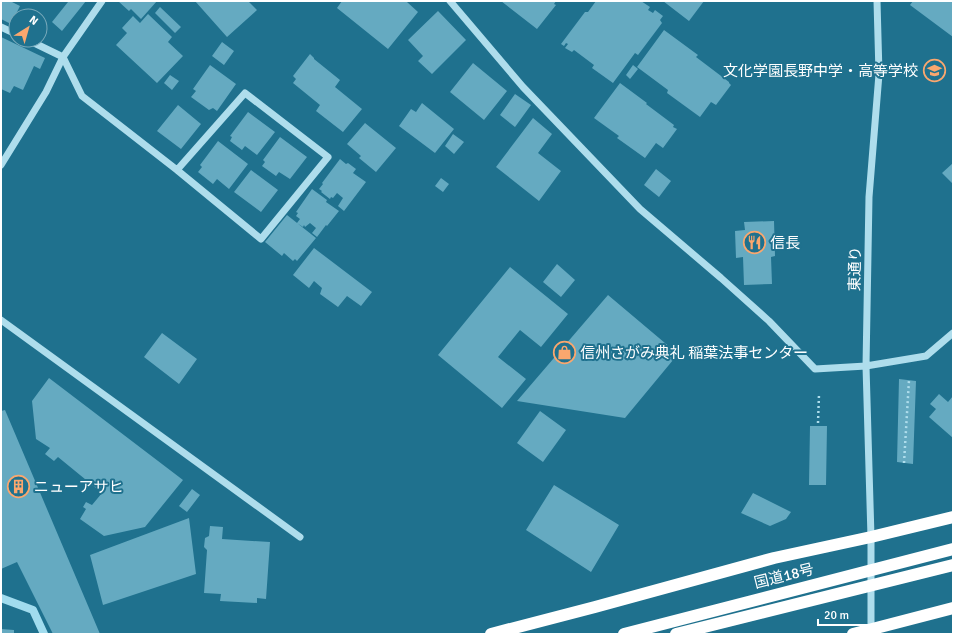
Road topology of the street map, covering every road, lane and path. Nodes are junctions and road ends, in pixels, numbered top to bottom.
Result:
1 (102, 1) edge
2 (450, 1) edge
3 (877, 1) edge
4 (46, 48) edge
5 (63, 56) junction
6 (1, 165) edge
7 (178, 170) junction
8 (1, 320) edge
9 (953, 333) edge
10 (866, 366) junction
11 (909, 380) dead end
12 (819, 394) dead end
13 (818, 423) dead end
14 (904, 463) dead end
15 (953, 518) edge
16 (300, 537) dead end
17 (871, 537) junction
18 (953, 549) edge
19 (953, 565) edge
20 (953, 608) edge
21 (871, 632) edge
22 (491, 634) edge
23 (624, 634) edge
24 (676, 634) edge
25 (853, 634) edge

1 - 5 street
2 - 10 street
3 - 10 street, 東通り
4 - 5 street
5 - 6 street
5 - 7 street
7 - 7 street
8 - 16 street
9 - 10 street
10 - 17 street, 東通り
11 - 14 path
12 - 13 path
15 - 17 highway
17 - 21 street, 東通り
17 - 22 highway
18 - 23 highway, 国道18号, bridge
19 - 24 highway, 国道18号, bridge
20 - 21 highway
21 - 25 highway

